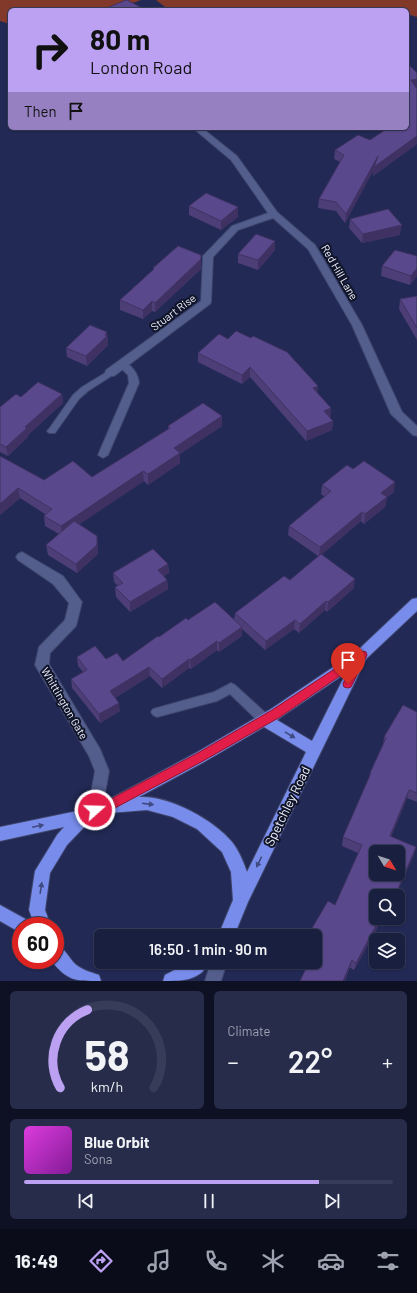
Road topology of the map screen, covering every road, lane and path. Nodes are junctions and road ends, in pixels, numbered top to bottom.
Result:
1 (199, 130) edge
2 (274, 214) junction
3 (122, 364) junction
4 (110, 373) joint
5 (52, 431) dead end
6 (417, 432) edge
7 (103, 455) dead end
8 (22, 558) dead end
9 (417, 603) edge
10 (362, 655) junction
11 (157, 712) dead end
12 (265, 720) junction
13 (315, 750) junction
14 (96, 811) junction
15 (0, 834) edge
16 (241, 900) junction
17 (0, 913) edge
18 (40, 917) edge
19 (12, 920) edge
20 (230, 929) edge
21 (64, 964) edge
22 (193, 969) edge
23 (217, 969) edge
24 (85, 980) edge
25 (171, 981) edge
26 (213, 981) edge

1 - 2 street, Red Hill Lane
2 - 3 street, Stuart Rise
2 - 6 street, Red Hill Lane
3 - 4 street, Stuart Rise
3 - 7 lane
4 - 5 lane
8 - 14 street, Whittington Gate
9 - 10 main road
10 - 12 main road
10 - 13 main road, Spetchley Road
11 - 12 lane
12 -> 13 main road
12 - 14 main road
13 -> 16 main road, Spetchley Road
15 -> 14 main road
14 -> 16 main road
18 -> 14 main road
16 - 20 main road, Spetchley Road
17 - 19 main road
21 - 24 main road
22 - 25 main road
23 - 26 street

